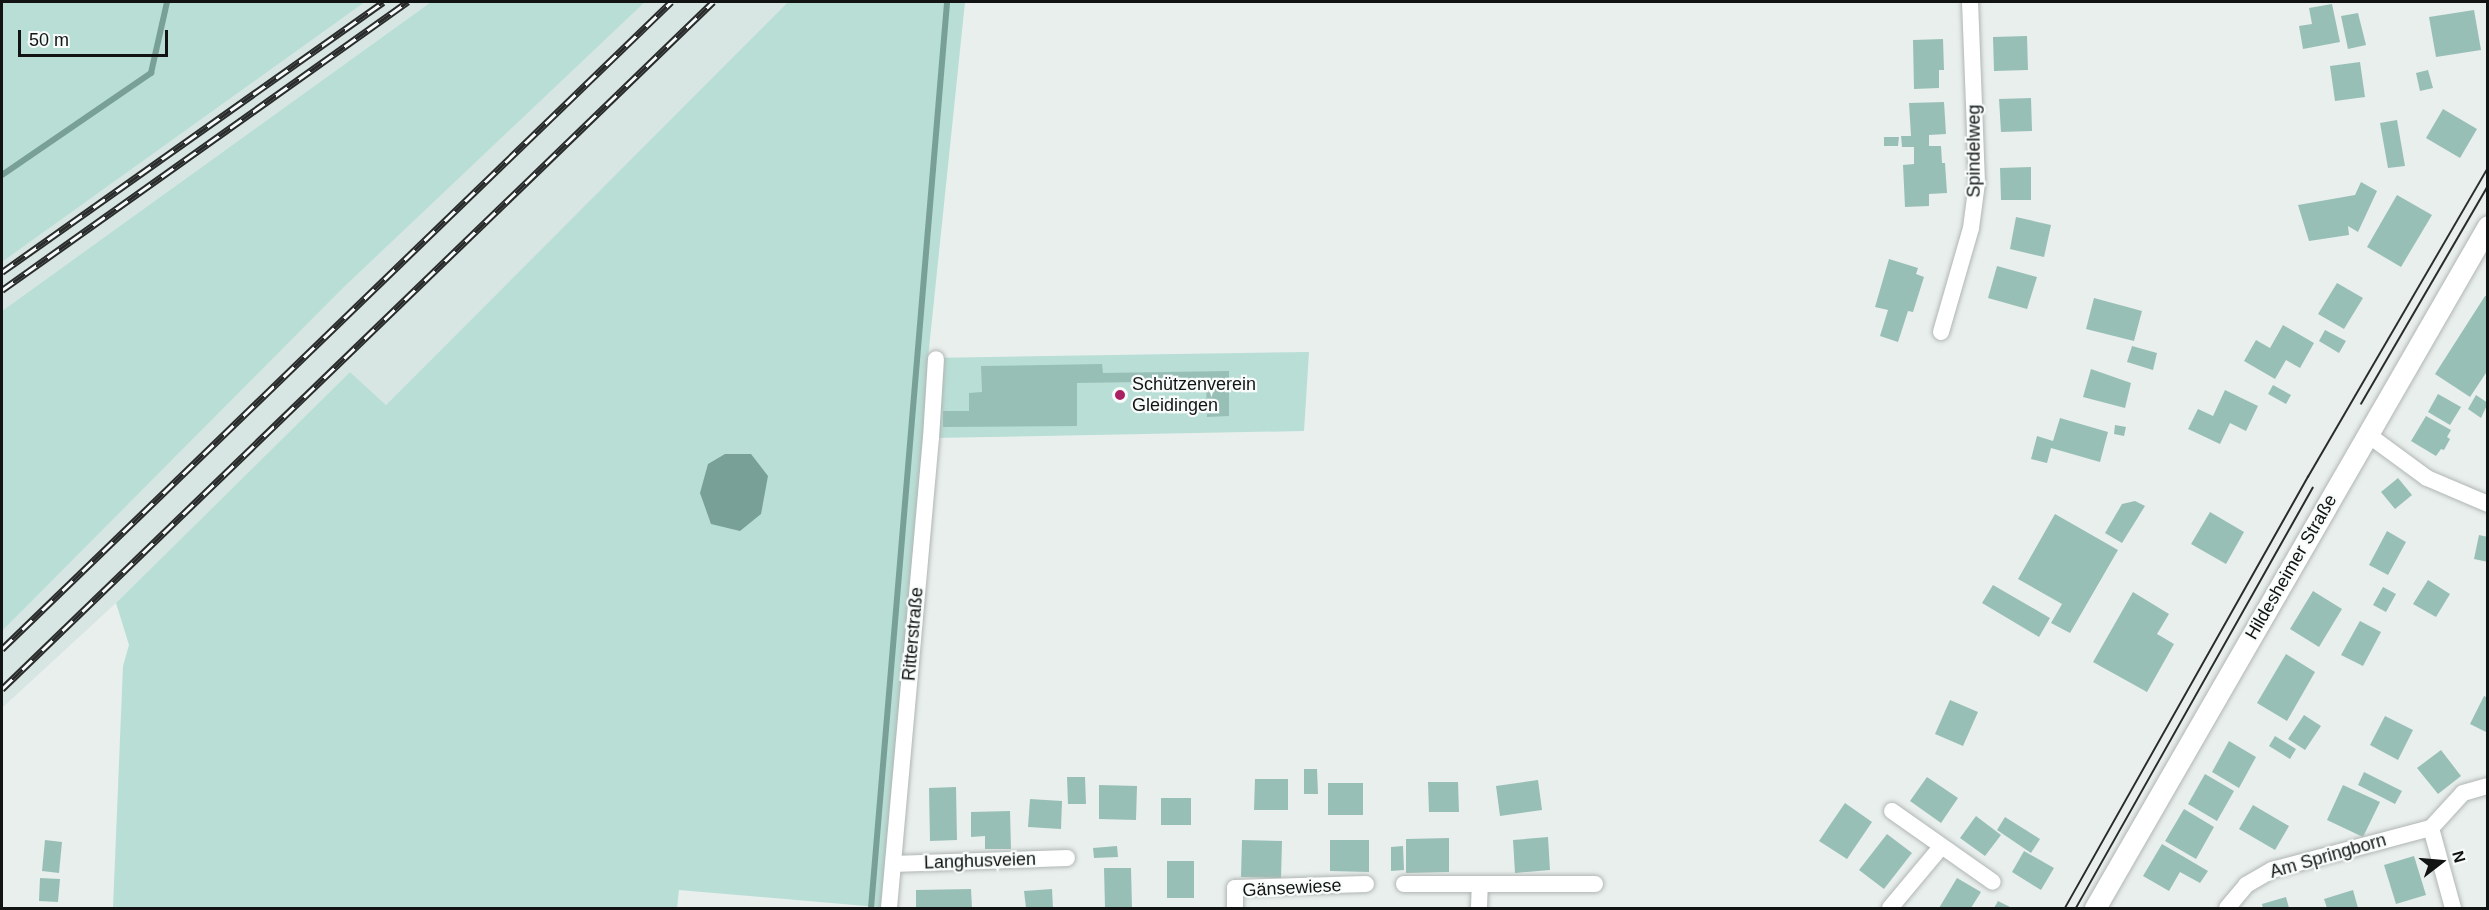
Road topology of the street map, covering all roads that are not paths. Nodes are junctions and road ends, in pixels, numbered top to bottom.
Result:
1 (1970, 2) edge
2 (2487, 226) edge
3 (1941, 332) dead end
4 (936, 359) dead end
5 (2367, 434) junction
6 (2487, 504) edge
7 (2487, 786) edge
8 (1892, 811) dead end
9 (2431, 828) junction
10 (1941, 847) junction
11 (1067, 858) dead end
12 (893, 864) junction
13 (1993, 882) dead end
14 (1366, 884) dead end
15 (1404, 884) dead end
16 (1480, 884) junction
17 (1595, 884) dead end
18 (889, 909) edge
19 (1235, 909) edge
20 (1479, 909) edge
21 (1890, 909) edge
22 (2095, 909) edge
23 (2227, 909) edge
24 (2453, 909) edge

1 - 3 street, Spindelweg
2 - 5 street, Hildesheimer Straße
4 - 12 street, Ritterstraße
5 - 6 street
5 - 22 street, Hildesheimer Straße
7 - 9 street
8 - 10 street
9 - 23 street, Am Springborn
9 - 24 street
10 - 13 street
10 - 21 street
11 - 12 street, Langhusveien
12 - 18 street, Ritterstraße
14 - 19 street, Gänsewiese
15 - 16 street
16 - 17 street
16 - 20 street

